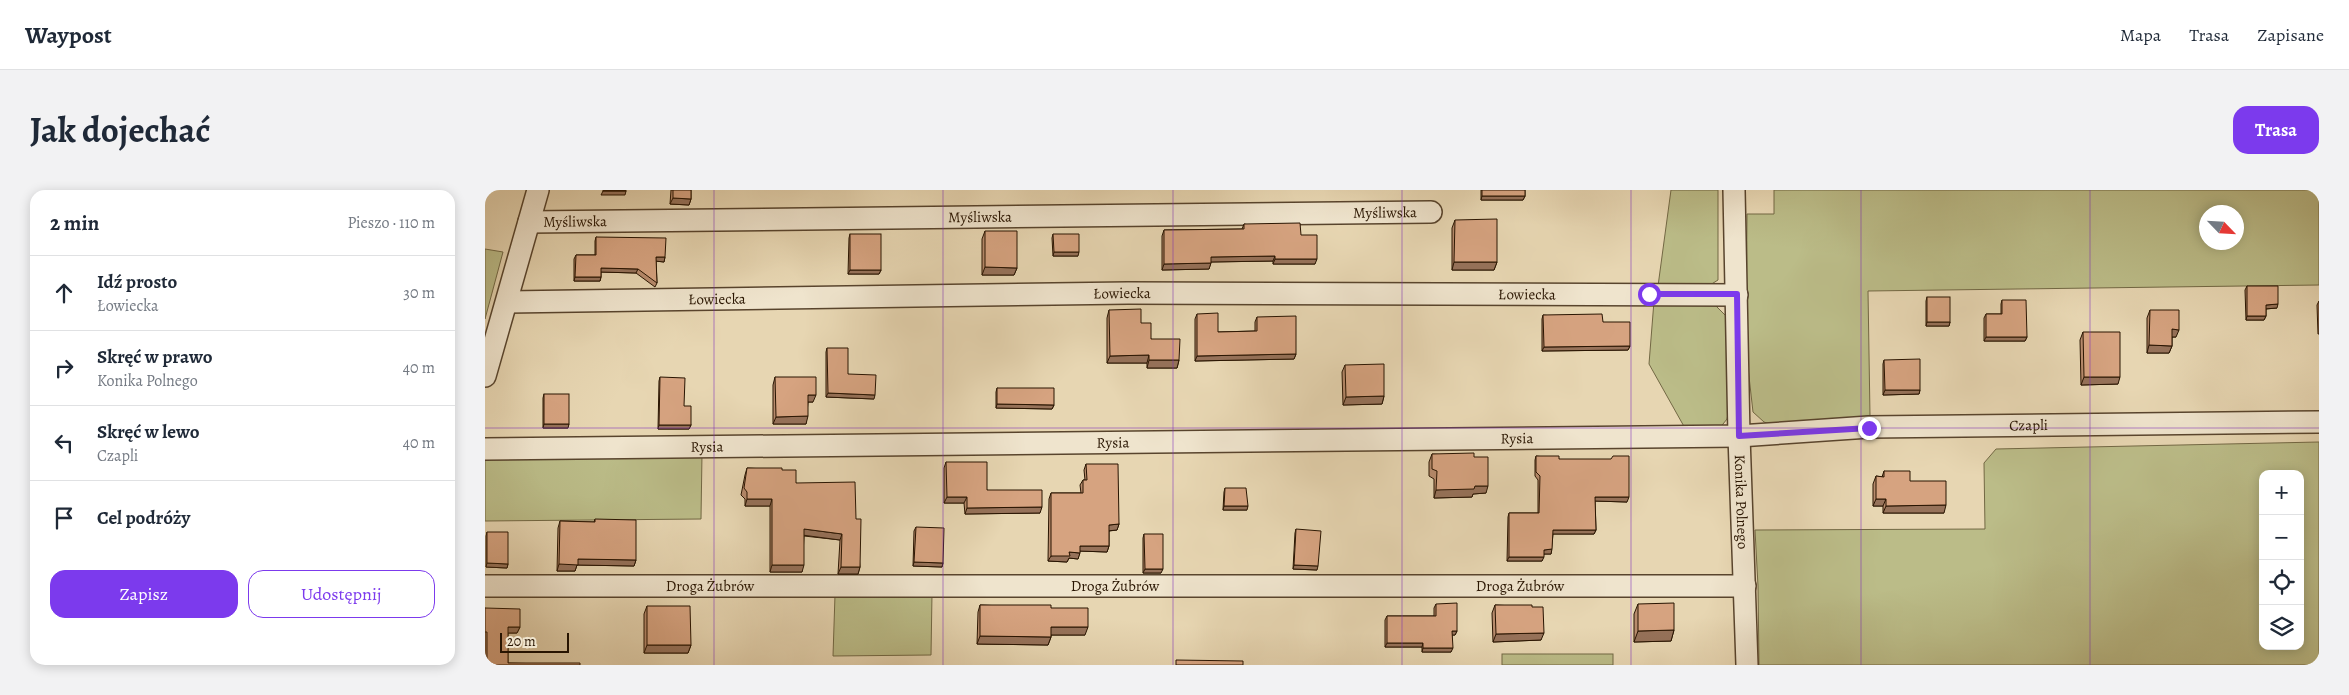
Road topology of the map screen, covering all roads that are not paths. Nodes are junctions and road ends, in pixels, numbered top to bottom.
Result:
1 (538, 190) edge
2 (1734, 190) edge
3 (1431, 212) dead end
4 (529, 222) junction
5 (1737, 294) junction
6 (507, 302) junction
7 (485, 376) edge
8 (2319, 422) edge
9 (1739, 436) junction
10 (485, 449) edge
11 (485, 586) edge
12 (1745, 586) junction
13 (1747, 665) edge

1 - 4 street
2 - 5 street, Konika Polnego
3 - 4 street, Myśliwska
4 - 6 street
5 - 6 street, Łowiecka
5 - 9 street, Konika Polnego
6 - 7 street
8 - 9 street, Czapli
9 - 10 street, Rysia
9 - 12 street, Konika Polnego
11 - 12 street, Droga Żubrów
12 - 13 street, Konika Polnego

